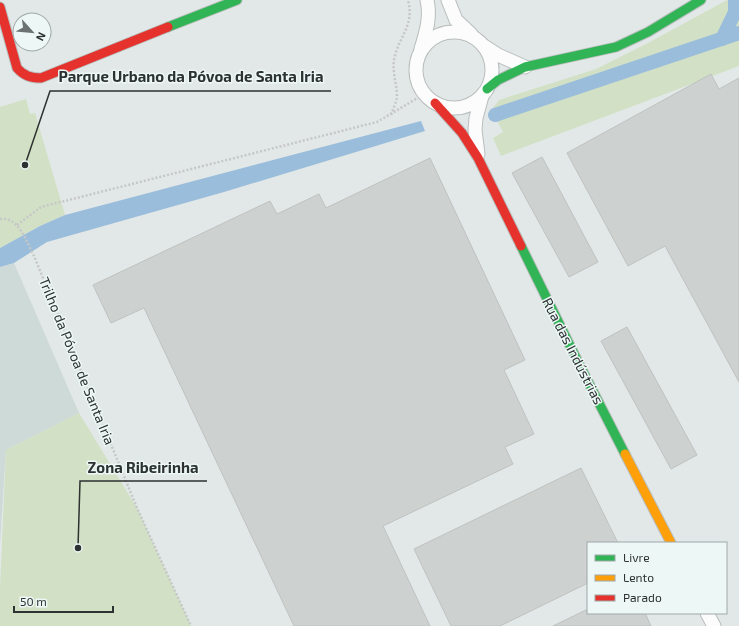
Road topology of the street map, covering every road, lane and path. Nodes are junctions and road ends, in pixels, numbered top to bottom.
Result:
1 (237, 0) edge
2 (408, 0) edge
3 (427, 0) edge
4 (448, 0) edge
5 (701, 0) edge
6 (0, 8) edge
7 (480, 42) junction
8 (418, 59) junction
9 (525, 67) junction
10 (484, 93) junction
11 (430, 99) junction
12 (390, 115) junction
13 (478, 158) junction
14 (0, 219) edge
15 (17, 224) junction
16 (670, 542) edge
17 (708, 614) edge
18 (191, 626) edge
19 (714, 626) edge

1 - 6 street
2 - 12 path
3 - 8 street
4 - 7 street
5 - 9 street
7 - 8 street
7 - 9 street
7 - 10 street
8 - 11 street
9 - 10 street
10 - 11 street
10 - 13 street, Rua das Indústrias
11 - 12 path
11 - 13 street, Rua das Indústrias
12 - 15 path
13 - 16 street, Rua das Indústrias
14 - 15 path
15 - 18 path, Trilho da Póvoa de Santa Iria
17 - 19 street

